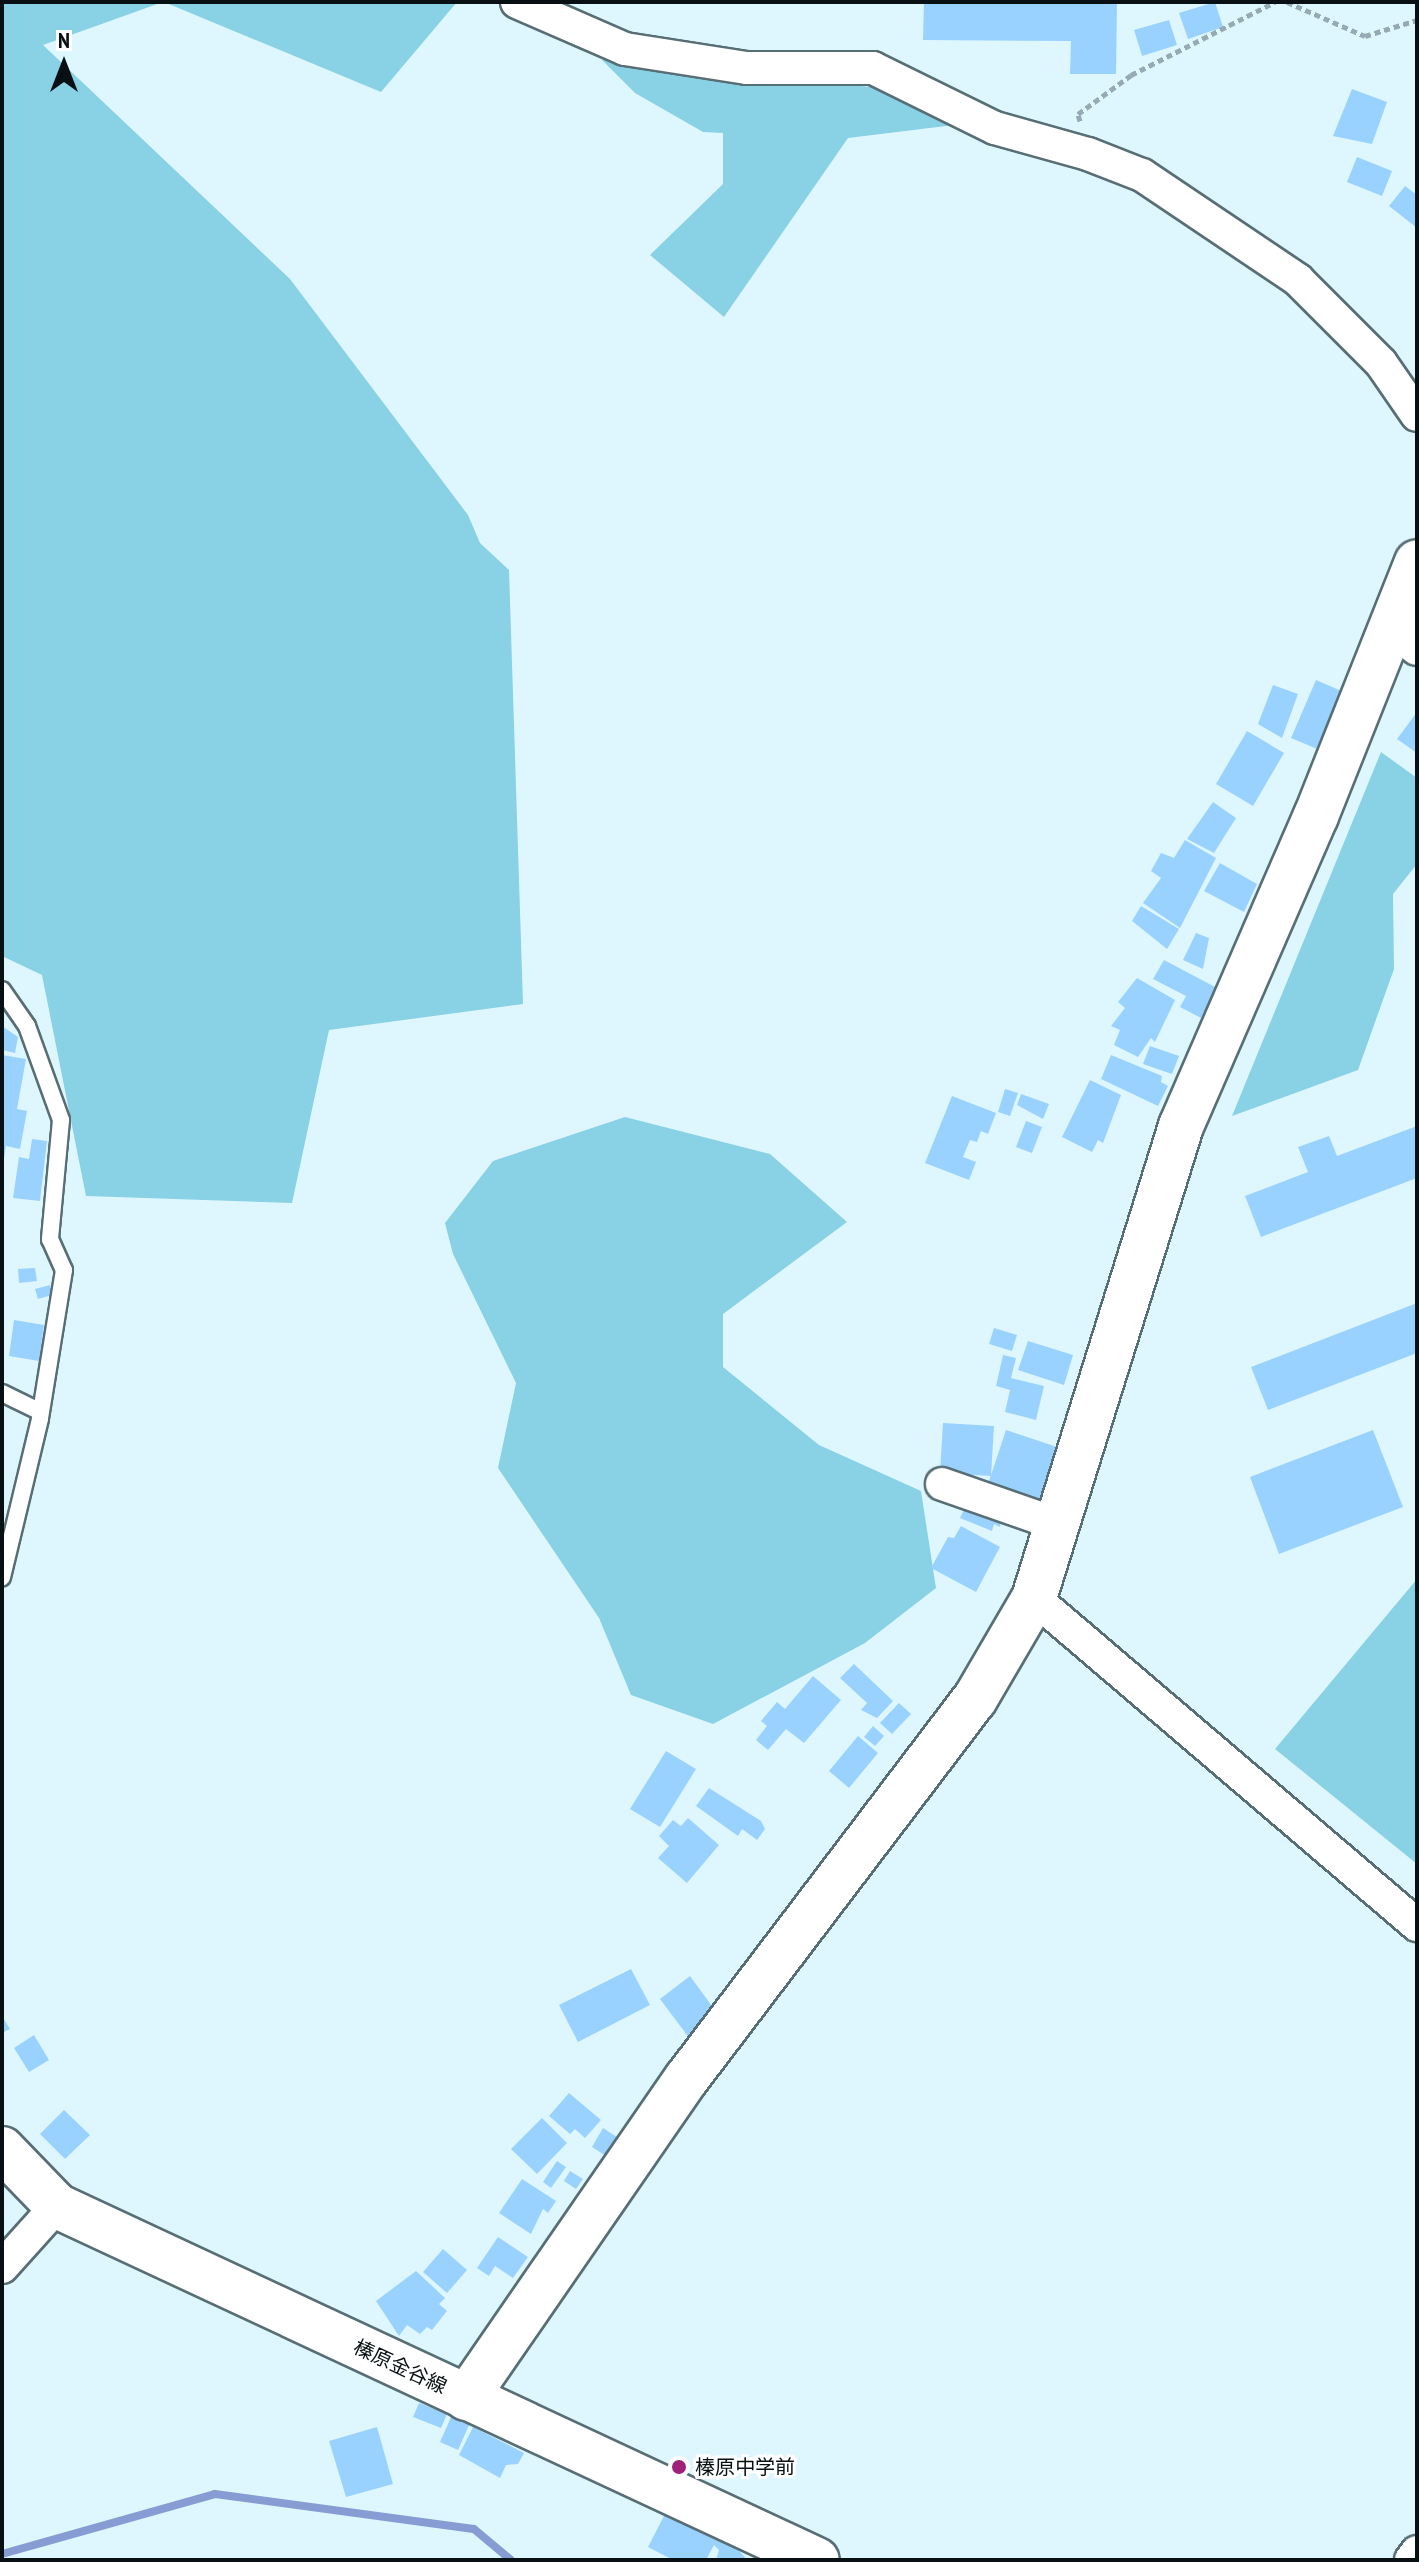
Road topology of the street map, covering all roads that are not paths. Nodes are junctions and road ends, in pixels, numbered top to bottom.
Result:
1 (517, 2) edge
2 (1417, 415) edge
3 (1417, 562) edge
4 (1404, 638) edge
5 (2, 990) edge
6 (2, 1393) edge
7 (41, 1412) junction
8 (942, 1484) dead end
9 (1057, 1524) junction
10 (2, 1577) edge
11 (1034, 1598) junction
12 (1417, 1925) edge
13 (2, 2149) edge
14 (57, 2206) junction
15 (2, 2267) edge
16 (466, 2398) junction
17 (1417, 2552) edge
18 (799, 2557) edge
19 (1411, 2560) edge

1 - 2 street
3 - 4 street
4 - 9 street
5 - 7 lane
6 - 7 lane
7 - 10 lane
8 - 9 street
9 - 11 street
11 - 12 street
11 - 16 street
13 - 14 street, 榛原金谷線
14 - 15 street
14 - 16 street, 榛原金谷線
16 - 18 street, 榛原金谷線
17 - 19 street

